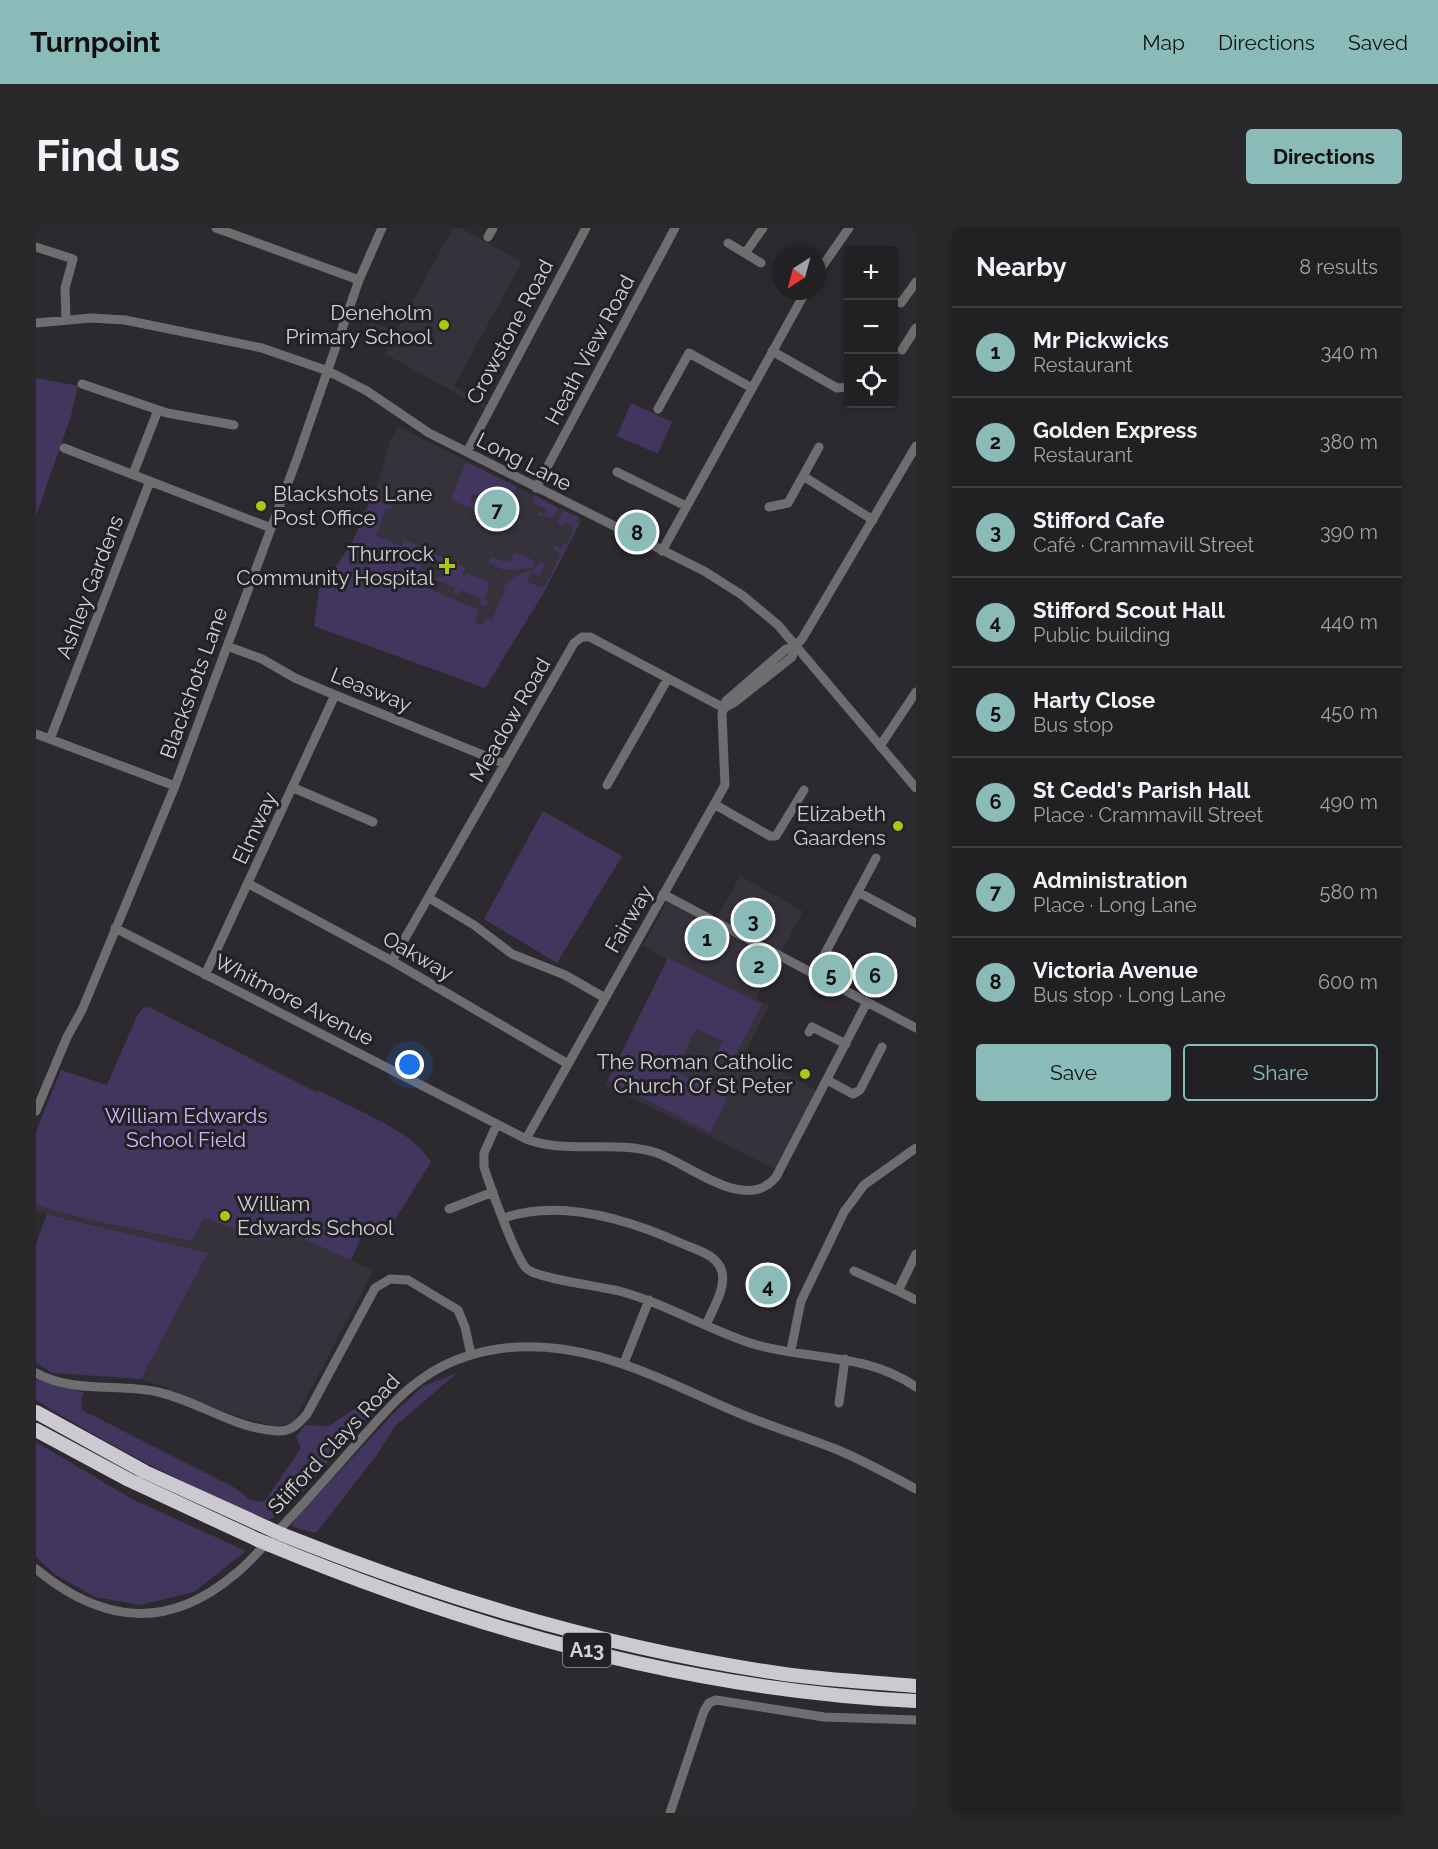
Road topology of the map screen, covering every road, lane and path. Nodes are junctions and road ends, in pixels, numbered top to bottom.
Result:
1 (216, 228) edge
2 (382, 228) edge
3 (493, 228) edge
4 (586, 228) edge
5 (675, 228) edge
6 (763, 228) edge
7 (849, 228) edge
8 (488, 237) dead end
9 (728, 243) dead end
10 (36, 247) edge
11 (746, 252) junction
12 (826, 261) edge
13 (761, 263) dead end
14 (359, 280) junction
15 (916, 282) edge
16 (801, 300) edge
17 (898, 302) edge
18 (66, 320) junction
19 (36, 322) edge
20 (916, 328) edge
21 (908, 347) edge
22 (772, 351) junction
23 (328, 371) junction
24 (82, 384) dead end
25 (844, 387) edge
26 (752, 388) junction
27 (658, 409) dead end
28 (158, 410) junction
29 (228, 421) dead end
30 (916, 446) edge
31 (819, 447) dead end
32 (64, 448) dead end
33 (467, 453) junction
34 (617, 472) dead end
35 (133, 474) junction
36 (803, 476) junction
37 (150, 481) junction
38 (537, 488) junction
39 (686, 506) junction
40 (769, 507) dead end
41 (873, 520) junction
42 (271, 528) junction
43 (662, 551) junction
44 (227, 646) junction
45 (794, 647) junction
46 (667, 680) junction
47 (916, 692) edge
48 (335, 695) junction
49 (724, 708) junction
50 (36, 734) edge
51 (50, 739) junction
52 (880, 746) junction
53 (505, 764) junction
54 (607, 785) dead end
55 (175, 786) junction
56 (294, 788) junction
57 (916, 788) edge
58 (804, 790) dead end
59 (714, 804) junction
60 (373, 822) dead end
61 (876, 858) dead end
62 (249, 884) junction
63 (858, 892) junction
64 (663, 894) junction
65 (429, 898) junction
66 (916, 923) edge
67 (115, 928) junction
68 (392, 961) junction
69 (814, 974) junction
70 (205, 975) junction
71 (605, 998) junction
72 (867, 1002) junction
73 (916, 1028) edge
74 (809, 1032) dead end
75 (846, 1044) junction
76 (882, 1047) dead end
77 (568, 1064) junction
78 (827, 1080) junction
79 (36, 1111) edge
80 (497, 1124) junction
81 (526, 1139) junction
82 (916, 1148) edge
83 (492, 1192) junction
84 (449, 1209) dead end
85 (504, 1218) junction
86 (916, 1254) edge
87 (854, 1271) dead end
88 (898, 1291) junction
89 (649, 1300) junction
90 (916, 1300) edge
91 (706, 1324) junction
92 (791, 1350) junction
93 (471, 1356) junction
94 (845, 1359) junction
95 (624, 1363) junction
96 (36, 1373) edge
97 (915, 1384) edge
98 (839, 1403) dead end
99 (36, 1412) edge
100 (36, 1430) edge
101 (916, 1488) edge
102 (36, 1569) edge
103 (916, 1686) edge
104 (916, 1701) edge
105 (916, 1720) edge
106 (669, 1813) edge

1 - 14 street
2 - 14 street, Blackshots Lane
3 - 8 street
4 - 33 street, Crowstone Road
5 - 38 street, Heath View Road
6 - 11 street
7 - 12 street
9 - 11 street
10 - 18 street
11 - 13 street
14 - 23 street, Blackshots Lane
15 - 17 street
16 - 22 street
18 - 19 street, Long Lane
18 - 23 street, Long Lane
20 - 21 street
22 - 25 street
22 - 26 street
23 - 33 street, Long Lane
23 - 42 street, Blackshots Lane
24 - 28 street
26 - 27 street
26 - 39 street
28 - 29 street
28 - 35 street
30 - 41 street
31 - 36 street
32 - 35 street
33 - 38 street, Long Lane
34 - 39 street
35 - 37 street
36 - 40 street
36 - 41 street
37 - 42 street
37 - 51 street, Ashley Gardens
38 - 43 street, Long Lane
39 - 43 street
41 - 45 street
42 - 44 street, Blackshots Lane
43 - 45 street, Long Lane
44 - 48 street, Leasway
44 - 55 street, Blackshots Lane
45 - 49 street
45 - 52 street, Long Lane
46 - 49 street, Meadow Road
46 - 53 street, Meadow Road
46 - 54 street
47 - 52 street
48 - 53 street, Leasway
48 - 56 street, Elmway
49 - 59 street, Fairway
50 - 51 street
51 - 55 street
52 - 57 street, Long Lane
53 - 65 street, Meadow Road
55 - 67 street, Blackshots Lane
56 - 60 street
56 - 62 street, Elmway
58 - 59 street
59 - 64 street, Fairway
61 - 63 street
62 - 68 street, Oakway
62 - 70 street, Elmway
63 - 66 street
63 - 69 street
64 - 69 street
64 - 71 street, Fairway
65 - 68 street, Meadow Road
65 - 71 street
67 - 70 street, Whitmore Avenue
67 - 79 street, Blackshots Lane
68 - 77 street, Oakway
69 - 72 street
70 - 80 street, Whitmore Avenue
71 - 77 street, Fairway
72 - 73 street
72 - 75 street, Whitmore Avenue
74 - 75 street
75 - 78 street, Whitmore Avenue
76 - 78 street
77 - 81 street, Fairway
78 - 81 street, Whitmore Avenue
80 - 81 street, Whitmore Avenue
80 - 83 street
82 - 92 street
83 - 84 street
83 - 85 street
85 - 89 street
85 - 91 street
86 - 88 street
87 - 88 street
88 - 90 street
89 - 91 street
89 - 95 street
91 - 92 street
92 - 94 street
93 - 95 street, Stifford Clays Road
93 - 96 street
93 - 102 street, Stifford Clays Road
94 - 97 street
94 - 98 street
95 - 101 street, Stifford Clays Road
99 - 103 highway, A13
100 - 104 highway, A13
105 - 106 street

